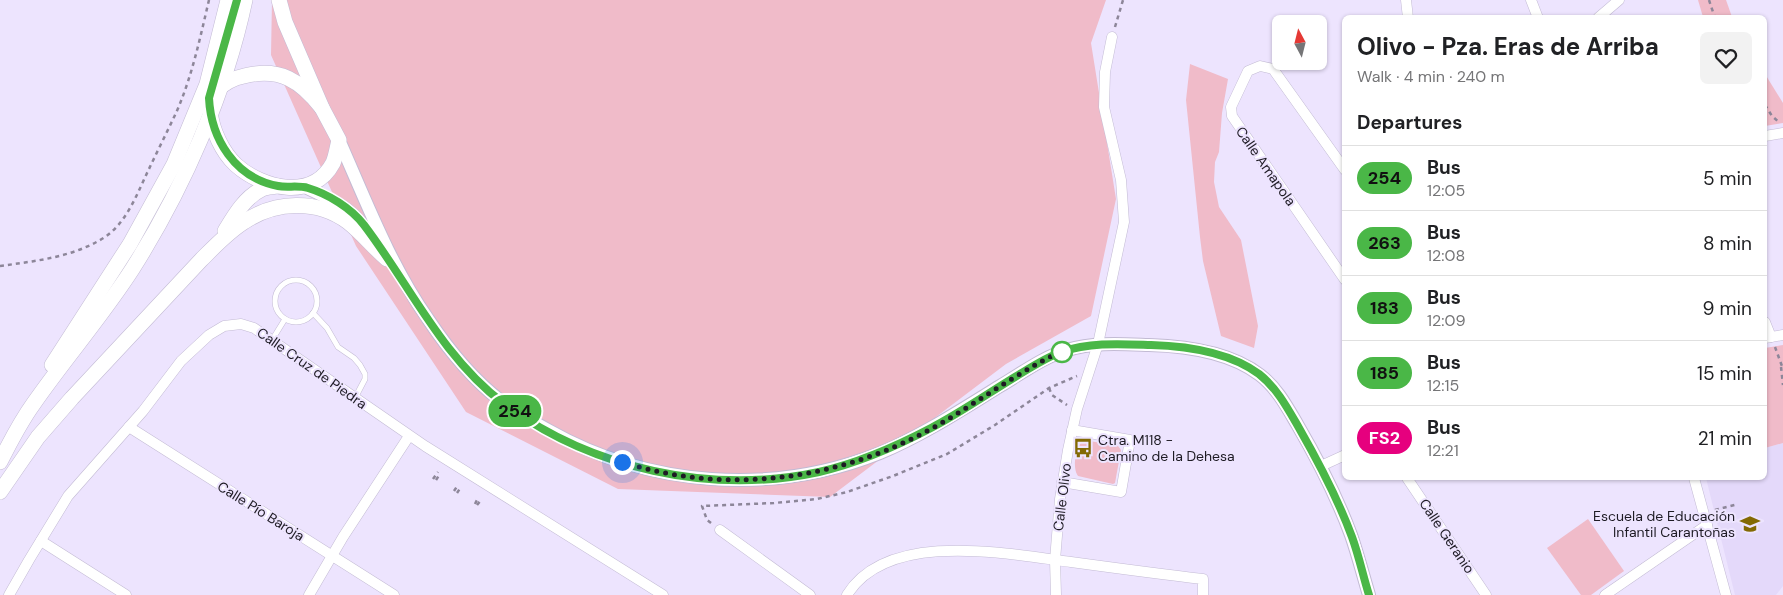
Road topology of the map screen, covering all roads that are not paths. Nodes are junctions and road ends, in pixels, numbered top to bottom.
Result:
1 (228, 0) edge
2 (237, 0) edge
3 (245, 0) edge
4 (278, 0) edge
5 (1406, 0) edge
6 (1531, 0) edge
7 (1619, 0) edge
8 (1408, 15) edge
9 (1537, 15) edge
10 (1602, 15) edge
11 (1112, 37) road end
12 (220, 86) junction
13 (210, 106) junction
14 (322, 108) junction
15 (1783, 133) edge
16 (1767, 136) edge
17 (339, 140) junction
18 (1342, 166) edge
19 (278, 186) junction
20 (305, 187) junction
21 (220, 241) junction
22 (130, 244) junction
23 (387, 259) junction
24 (401, 276) junction
25 (1342, 276) edge
26 (313, 313) junction
27 (285, 319) junction
28 (1783, 335) edge
29 (1768, 337) edge
30 (271, 341) junction
31 (1098, 344) junction
32 (355, 398) junction
33 (33, 404) junction
34 (129, 427) junction
35 (1072, 430) junction
36 (409, 436) junction
37 (1342, 456) edge
38 (0, 462) edge
39 (1321, 466) junction
40 (1408, 480) edge
41 (1695, 480) edge
42 (1062, 482) junction
43 (0, 492) edge
44 (1707, 525) junction
45 (720, 530) dead end
46 (41, 541) junction
47 (332, 556) junction
48 (1055, 560) junction
49 (9, 595) edge
50 (126, 595) edge
51 (309, 595) edge
52 (394, 595) edge
53 (663, 595) edge
54 (810, 595) edge
55 (847, 595) edge
56 (1056, 595) edge
57 (1203, 595) edge
58 (1369, 595) edge
59 (1486, 595) edge
60 (1605, 595) edge
61 (1726, 595) edge

1 - 22 main road
2 - 13 main road
3 - 12 main road
4 - 14 main road
5 - 8 street
6 - 9 street
7 - 10 street
11 - 31 street, Calle Olivo
12 - 13 main road
12 - 14 main road
13 - 19 main road
13 - 22 main road
13 - 33 main road
14 - 17 main road
15 - 16 street
17 - 20 main road
17 - 24 street
18 - 25 street, Calle Amapola
19 - 20 main road
19 - 21 main road
20 - 23 street
21 - 23 main road
21 - 43 main road
22 - 33 main road
23 - 24 street
24 - 31 street
26 - 27 lane
26 - 27 lane
26 - 32 lane
27 - 30 lane
28 - 29 street
30 - 32 street, Calle Cruz de Piedra
30 - 34 street, Calle Cruz de Piedra
31 - 35 street, Calle Olivo
31 - 39 street
32 - 36 street, Calle Cruz de Piedra
33 - 38 main road
34 - 46 street, Calle Cruz de Piedra
34 - 47 street, Calle Pío Baroja
35 - 42 street, Calle Olivo
35 - 42 street
36 - 47 street
36 - 53 street, Calle Cruz de Piedra
37 - 39 street
39 - 58 street
40 - 59 street, Calle Geranio
41 - 44 street
42 - 48 street, Calle Olivo
44 - 60 street
44 - 61 street
45 - 54 street
46 - 49 street, Calle Cruz de Piedra
46 - 50 street
47 - 51 street
47 - 52 street, Calle Pío Baroja
48 - 55 street
48 - 56 street, Calle Olivo
48 - 57 street

